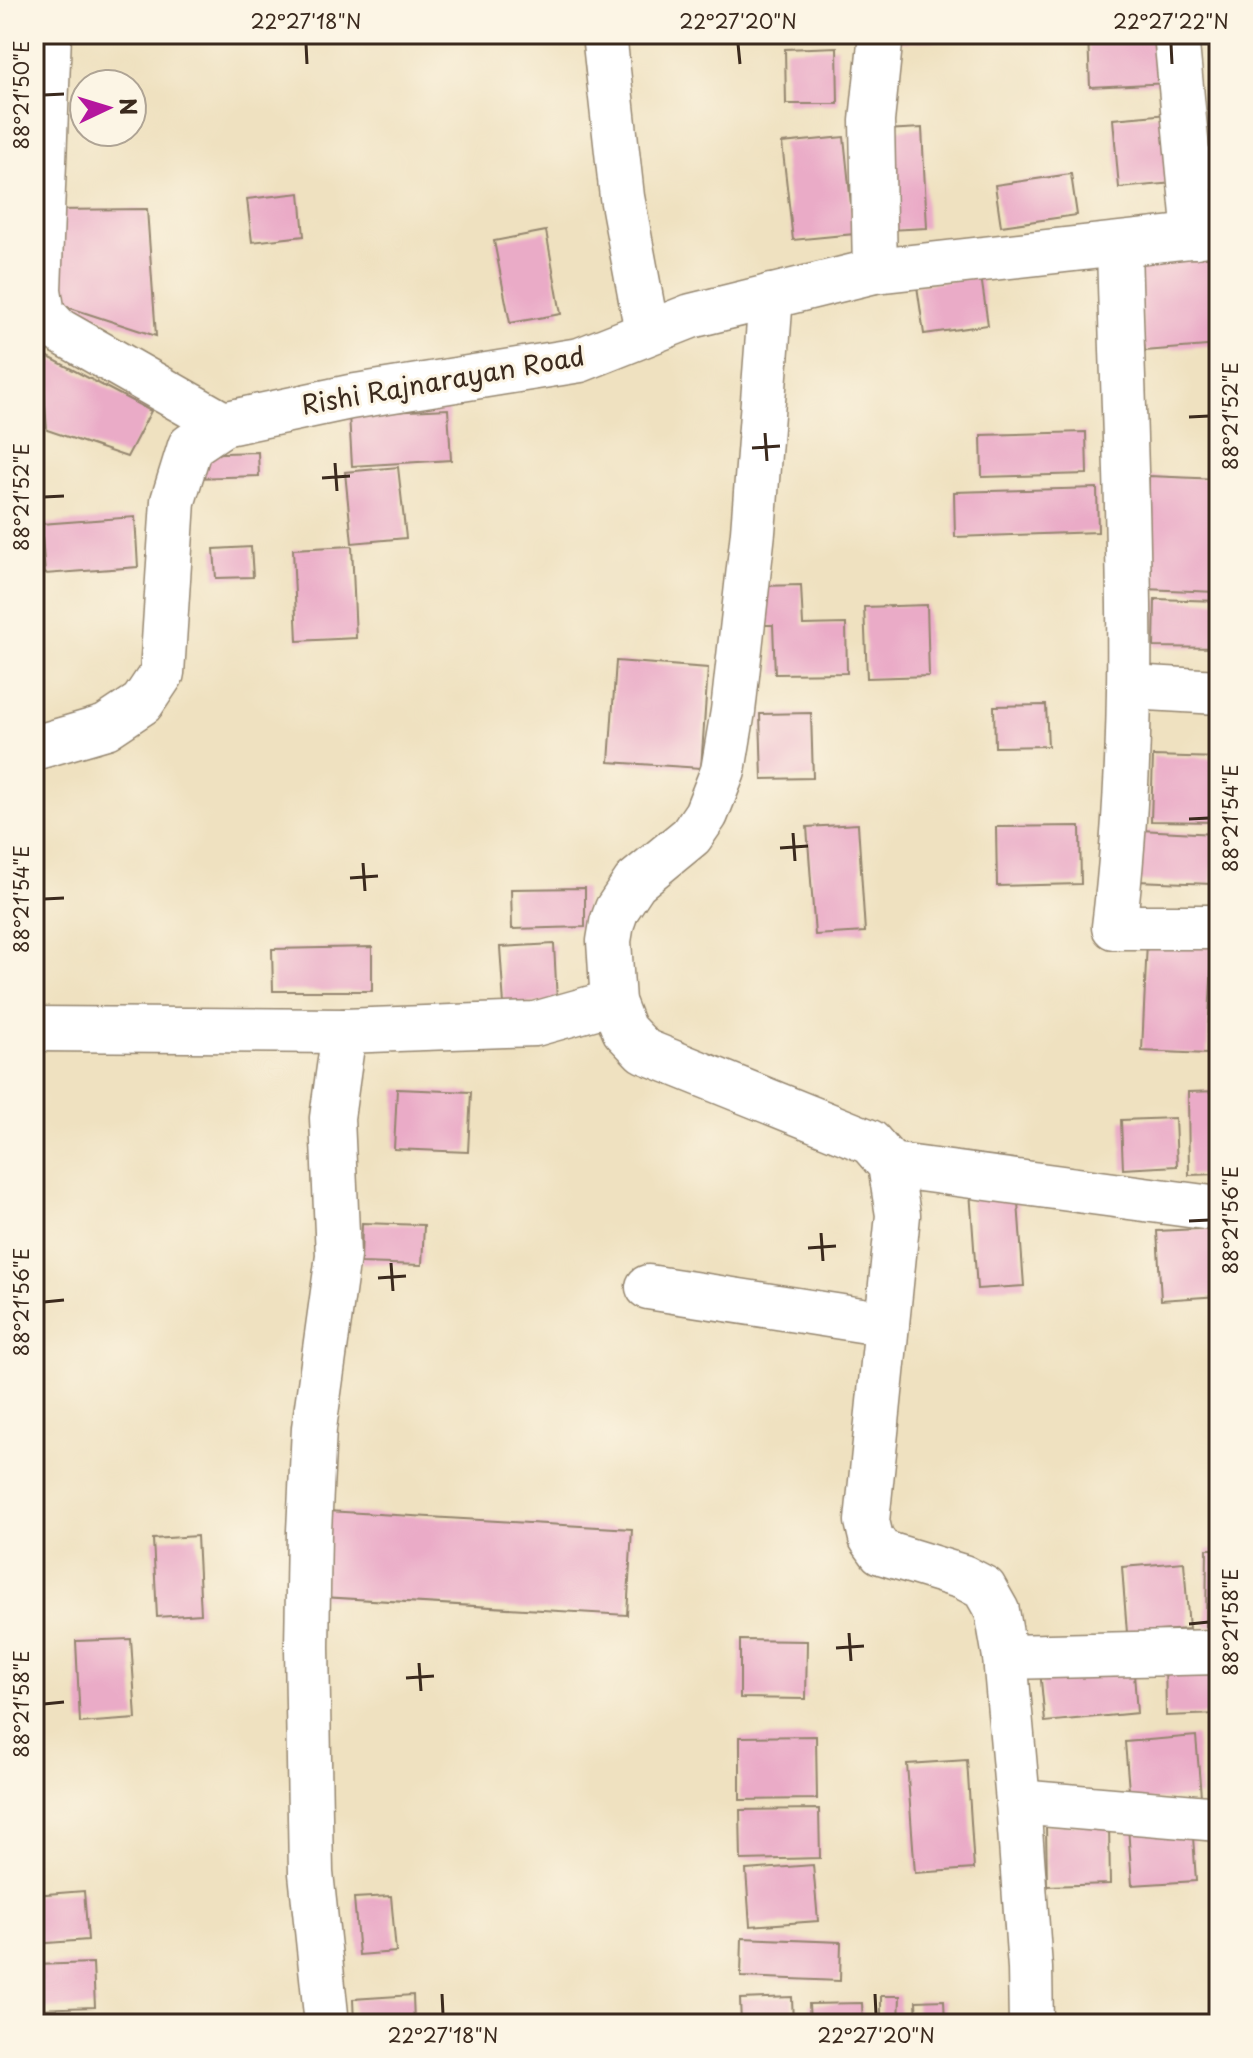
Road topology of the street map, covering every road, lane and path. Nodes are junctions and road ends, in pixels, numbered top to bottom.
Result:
1 (49, 34) edge
2 (604, 34) edge
3 (881, 34) edge
4 (1176, 34) edge
5 (1207, 234) edge
6 (1119, 245) junction
7 (875, 271) junction
8 (771, 296) junction
9 (647, 332) junction
10 (223, 424) junction
11 (1130, 687) junction
12 (1219, 692) edge
13 (34, 748) edge
14 (1219, 927) edge
15 (613, 1002) junction
16 (34, 1029) edge
17 (344, 1031) junction
18 (890, 1165) junction
19 (1219, 1209) edge
20 (648, 1287) dead end
21 (887, 1324) junction
22 (1219, 1652) edge
23 (1005, 1657) junction
24 (1018, 1802) junction
25 (1219, 1819) edge
26 (327, 2024) edge
27 (1031, 2024) edge

1 - 10 street
2 - 9 street
3 - 7 street
4 - 5 street
5 - 6 street, Rishi Rajnarayan Road
6 - 7 street, Rishi Rajnarayan Road
6 - 11 street
7 - 8 street, Rishi Rajnarayan Road
8 - 9 street, Rishi Rajnarayan Road
8 - 15 street
9 - 10 street, Rishi Rajnarayan Road
10 - 13 street, Rishi Rajnarayan Road
11 - 12 street
11 - 14 street
15 - 17 street
15 - 18 street
16 - 17 street
17 - 26 street
18 - 19 street
18 - 21 street
20 - 21 street
21 - 23 street
22 - 23 street
23 - 24 street
24 - 25 street
24 - 27 street

